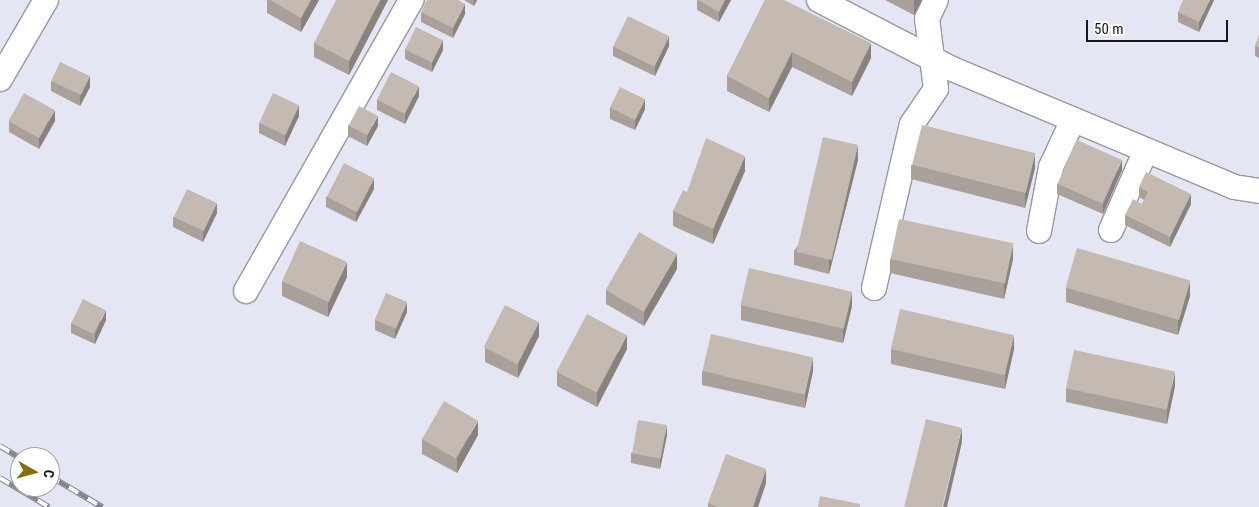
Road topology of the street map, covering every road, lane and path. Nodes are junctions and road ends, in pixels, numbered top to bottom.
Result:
1 (46, 0) edge
2 (411, 0) edge
3 (819, 0) edge
4 (936, 0) edge
5 (935, 60) junction
6 (0, 79) edge
7 (1073, 120) junction
8 (1146, 150) junction
9 (1259, 191) edge
10 (1111, 230) dead end
11 (1039, 231) dead end
12 (874, 288) dead end
13 (246, 291) dead end

1 - 6 street
2 - 13 street
3 - 5 street
4 - 5 street
5 - 7 street
5 - 12 street
7 - 8 street
7 - 11 street
8 - 9 street
8 - 10 street

